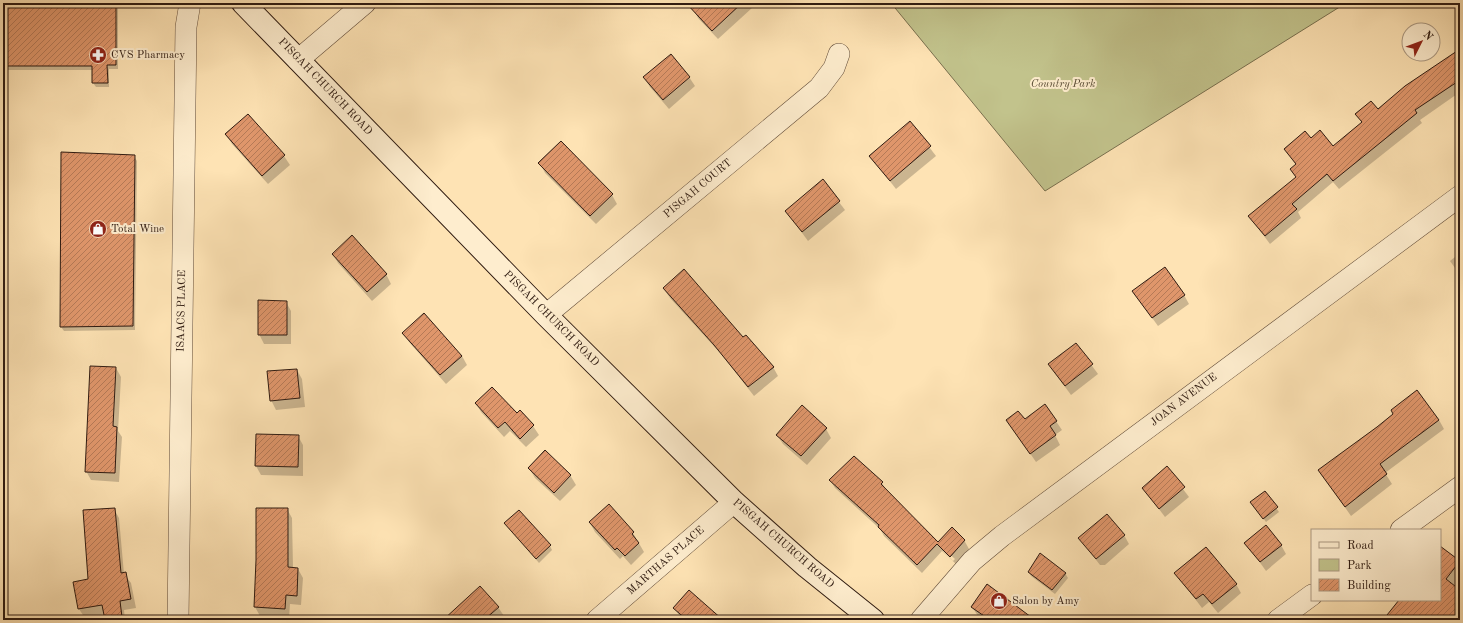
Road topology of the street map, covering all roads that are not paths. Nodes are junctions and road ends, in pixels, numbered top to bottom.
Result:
1 (190, 3) edge
2 (243, 3) edge
3 (365, 3) edge
4 (839, 54) dead end
5 (298, 60) junction
6 (1460, 196) edge
7 (546, 315) junction
8 (1460, 487) edge
9 (734, 502) junction
10 (1402, 529) edge
11 (1311, 596) edge
12 (178, 620) edge
13 (597, 620) edge
14 (873, 620) edge
15 (921, 620) edge
16 (1278, 620) edge

1 - 12 street, ISAACS PLACE
2 - 5 main road, PISGAH CHURCH ROAD
3 - 5 street
4 - 7 street, PISGAH COURT
5 - 7 main road, PISGAH CHURCH ROAD
6 - 15 street, JOAN AVENUE
7 - 9 main road, PISGAH CHURCH ROAD
8 - 10 street
9 - 13 street, MARTHAS PLACE
9 - 14 main road, PISGAH CHURCH ROAD
11 - 16 street

